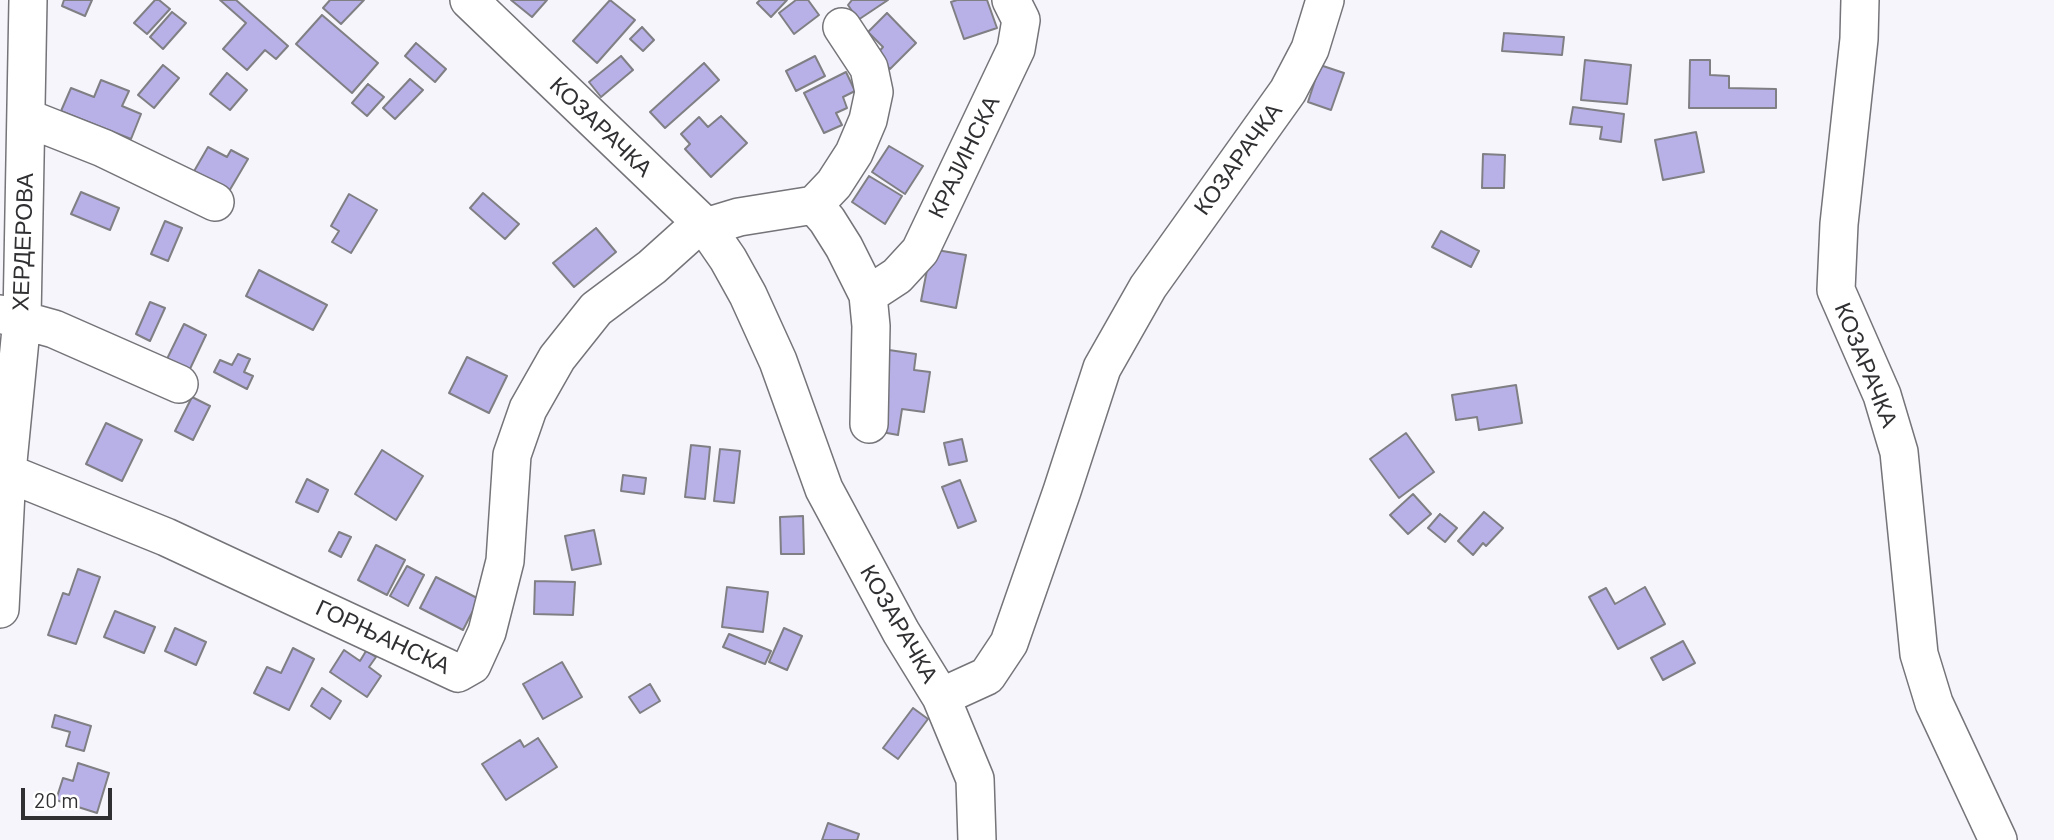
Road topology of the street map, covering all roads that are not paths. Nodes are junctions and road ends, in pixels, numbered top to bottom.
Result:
1 (469, 0) edge
2 (1011, 0) edge
3 (1325, 0) edge
4 (1860, 0) edge
5 (18, 10) edge
6 (842, 27) dead end
7 (18, 97) edge
8 (215, 202) dead end
9 (814, 205) junction
10 (703, 225) junction
11 (868, 295) junction
12 (11, 316) edge
13 (179, 384) dead end
14 (869, 424) dead end
15 (4, 471) edge
16 (0, 609) edge
17 (941, 697) junction
18 (977, 840) edge
19 (1998, 840) edge

1 - 10 street, КОЗАРАЧКА
2 - 11 street, КРАЈИНСКА
3 - 17 street, КОЗАРАЧКА
4 - 19 street, КОЗАРАЧКА
5 - 7 street, ХЕРДЕРОВА
6 - 9 street
7 - 8 street
7 - 12 street, ХЕРДЕРОВА
9 - 10 street
9 - 11 street
10 - 15 street, ГОРЊАНСКА
10 - 17 street, КОЗАРАЧКА
11 - 14 street
12 - 13 street
12 - 15 street, ХЕРДЕРОВА
15 - 16 street, ХЕРДЕРОВА
17 - 18 street

